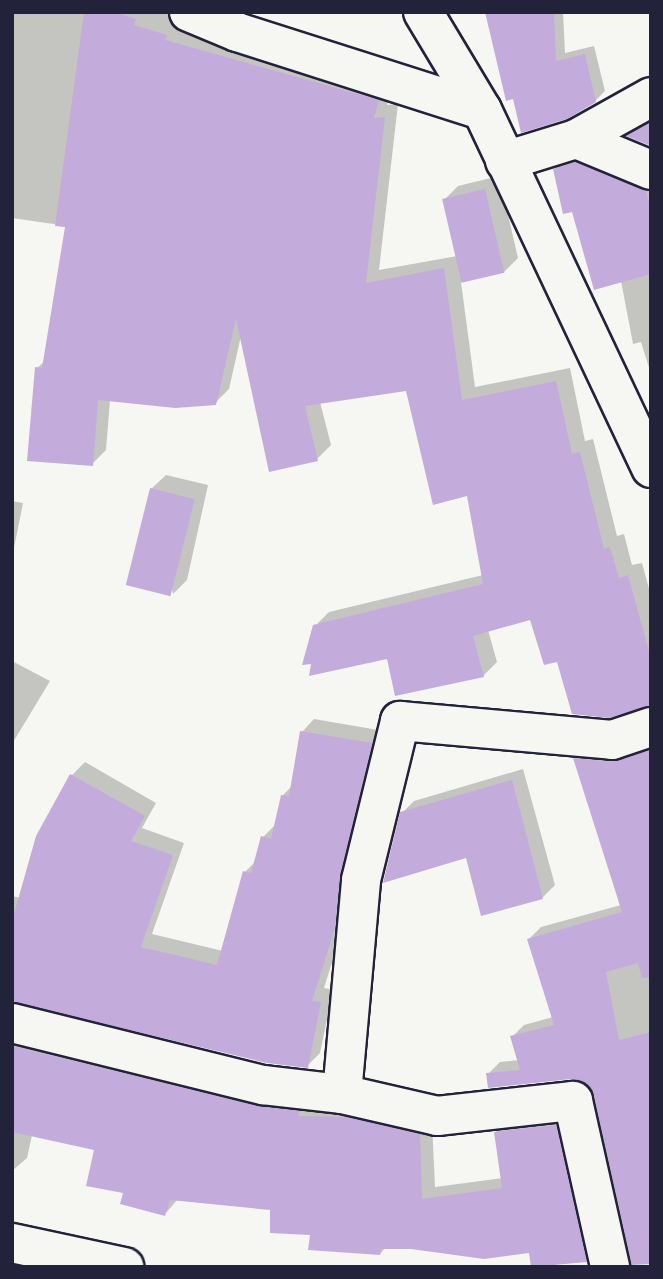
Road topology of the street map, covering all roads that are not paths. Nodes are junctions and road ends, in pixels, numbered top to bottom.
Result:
1 (189, 12) edge
2 (423, 12) edge
3 (651, 97) edge
4 (482, 110) junction
5 (576, 139) junction
6 (505, 162) junction
7 (651, 170) edge
8 (651, 468) edge
9 (651, 727) edge
10 (12, 1023) edge
11 (342, 1094) junction
12 (12, 1243) edge
13 (124, 1267) edge
14 (610, 1267) edge

1 - 4 street
2 - 4 street
3 - 5 street
4 - 6 street
5 - 6 street
5 - 7 street
6 - 8 street
9 - 11 street
10 - 11 street
11 - 14 street
12 - 13 street

